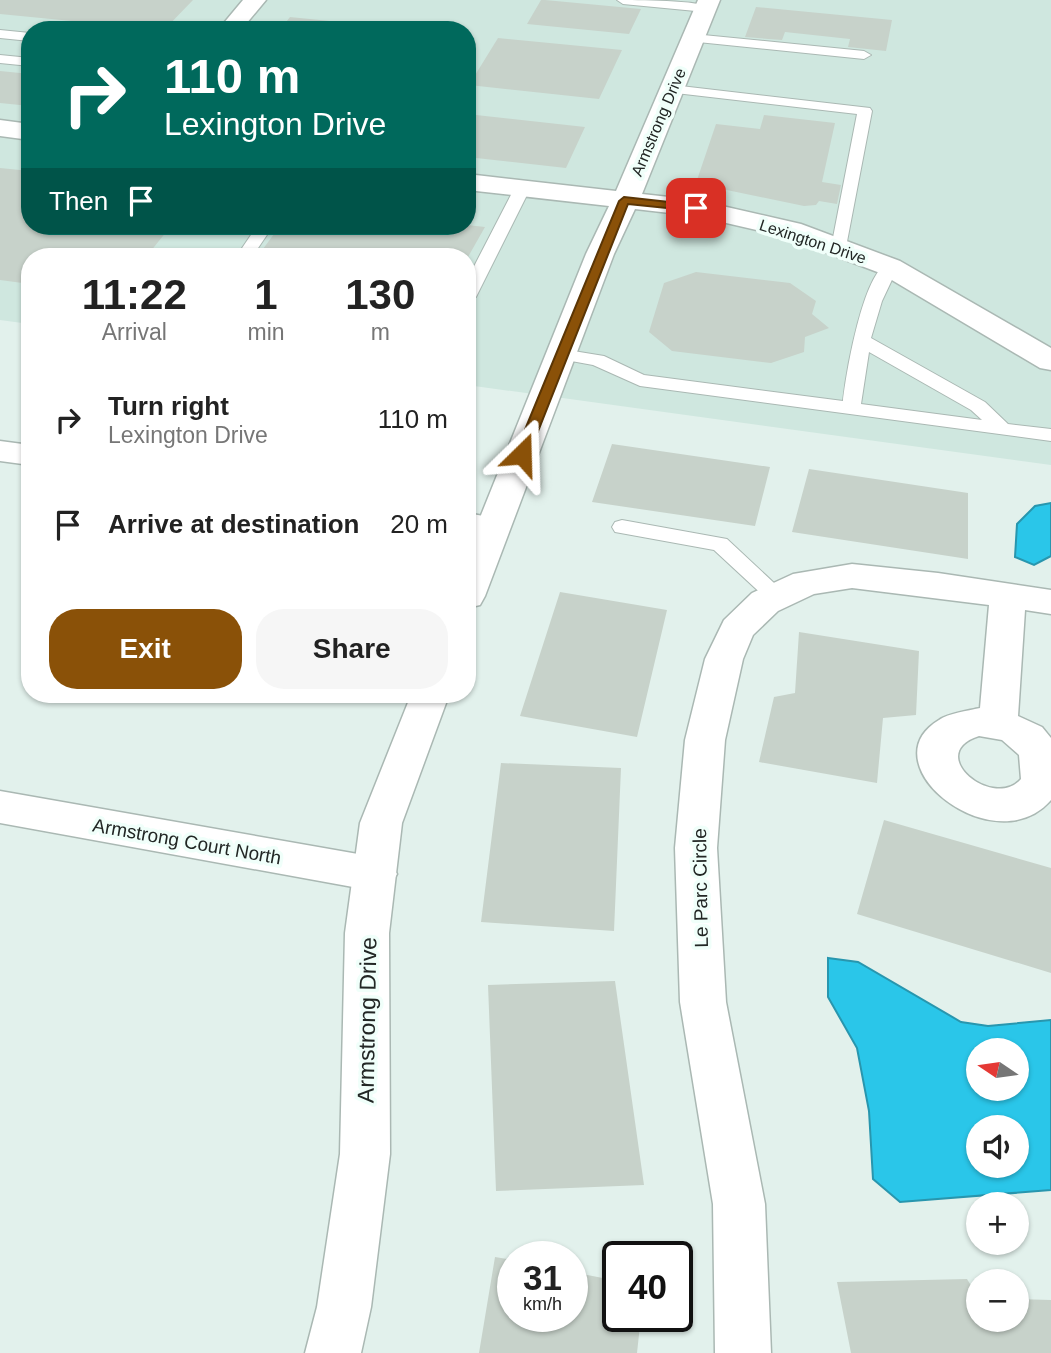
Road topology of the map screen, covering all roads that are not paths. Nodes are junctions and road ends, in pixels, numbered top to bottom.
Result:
1 (255, 0) edge
2 (623, 0) edge
3 (707, 4) edge
4 (237, 21) edge
5 (0, 34) edge
6 (21, 36) edge
7 (693, 38) junction
8 (864, 55) dead end
9 (0, 59) edge
10 (21, 61) edge
11 (673, 89) junction
12 (0, 128) edge
13 (21, 131) edge
14 (476, 183) edge
15 (522, 189) junction
16 (624, 201) junction
17 (839, 248) junction
18 (890, 267) junction
19 (476, 280) edge
20 (861, 340) junction
21 (561, 354) junction
22 (1051, 361) edge
23 (851, 408) junction
24 (1002, 428) junction
25 (1051, 435) edge
26 (0, 451) edge
27 (21, 454) edge
28 (480, 526) edge
29 (622, 527) dead end
30 (476, 548) edge
31 (1008, 595) junction
32 (777, 596) junction
33 (1051, 602) edge
34 (427, 703) edge
35 (998, 724) dead end
36 (0, 807) edge
37 (375, 874) junction
38 (333, 1353) edge
39 (743, 1353) edge

1 - 4 street
2 - 3 lane
3 - 7 street, Armstrong Drive
5 - 6 lane
7 - 8 lane
7 - 11 street, Armstrong Drive
9 - 10 lane
11 - 16 street, Armstrong Drive
11 - 17 lane
12 - 13 street
14 - 15 street, Lexington Drive
15 - 16 street, Lexington Drive
15 - 19 lane
16 - 17 street, Lexington Drive
16 - 21 street, Armstrong Drive
17 - 18 street, Lexington Drive
18 - 20 lane
18 - 22 street, Lexington Drive
20 - 23 lane
20 - 24 lane
21 - 23 lane
21 - 28 street, Armstrong Drive
23 - 24 lane
24 - 25 lane
26 - 27 street
28 - 30 street, Armstrong Drive
29 - 32 lane
31 - 32 street, Le Parc Circle
31 - 33 street, Le Parc Circle
31 - 35 street
32 - 39 street, Le Parc Circle
34 - 37 street, Armstrong Drive
36 - 37 street, Armstrong Court North
37 - 38 street, Armstrong Drive

